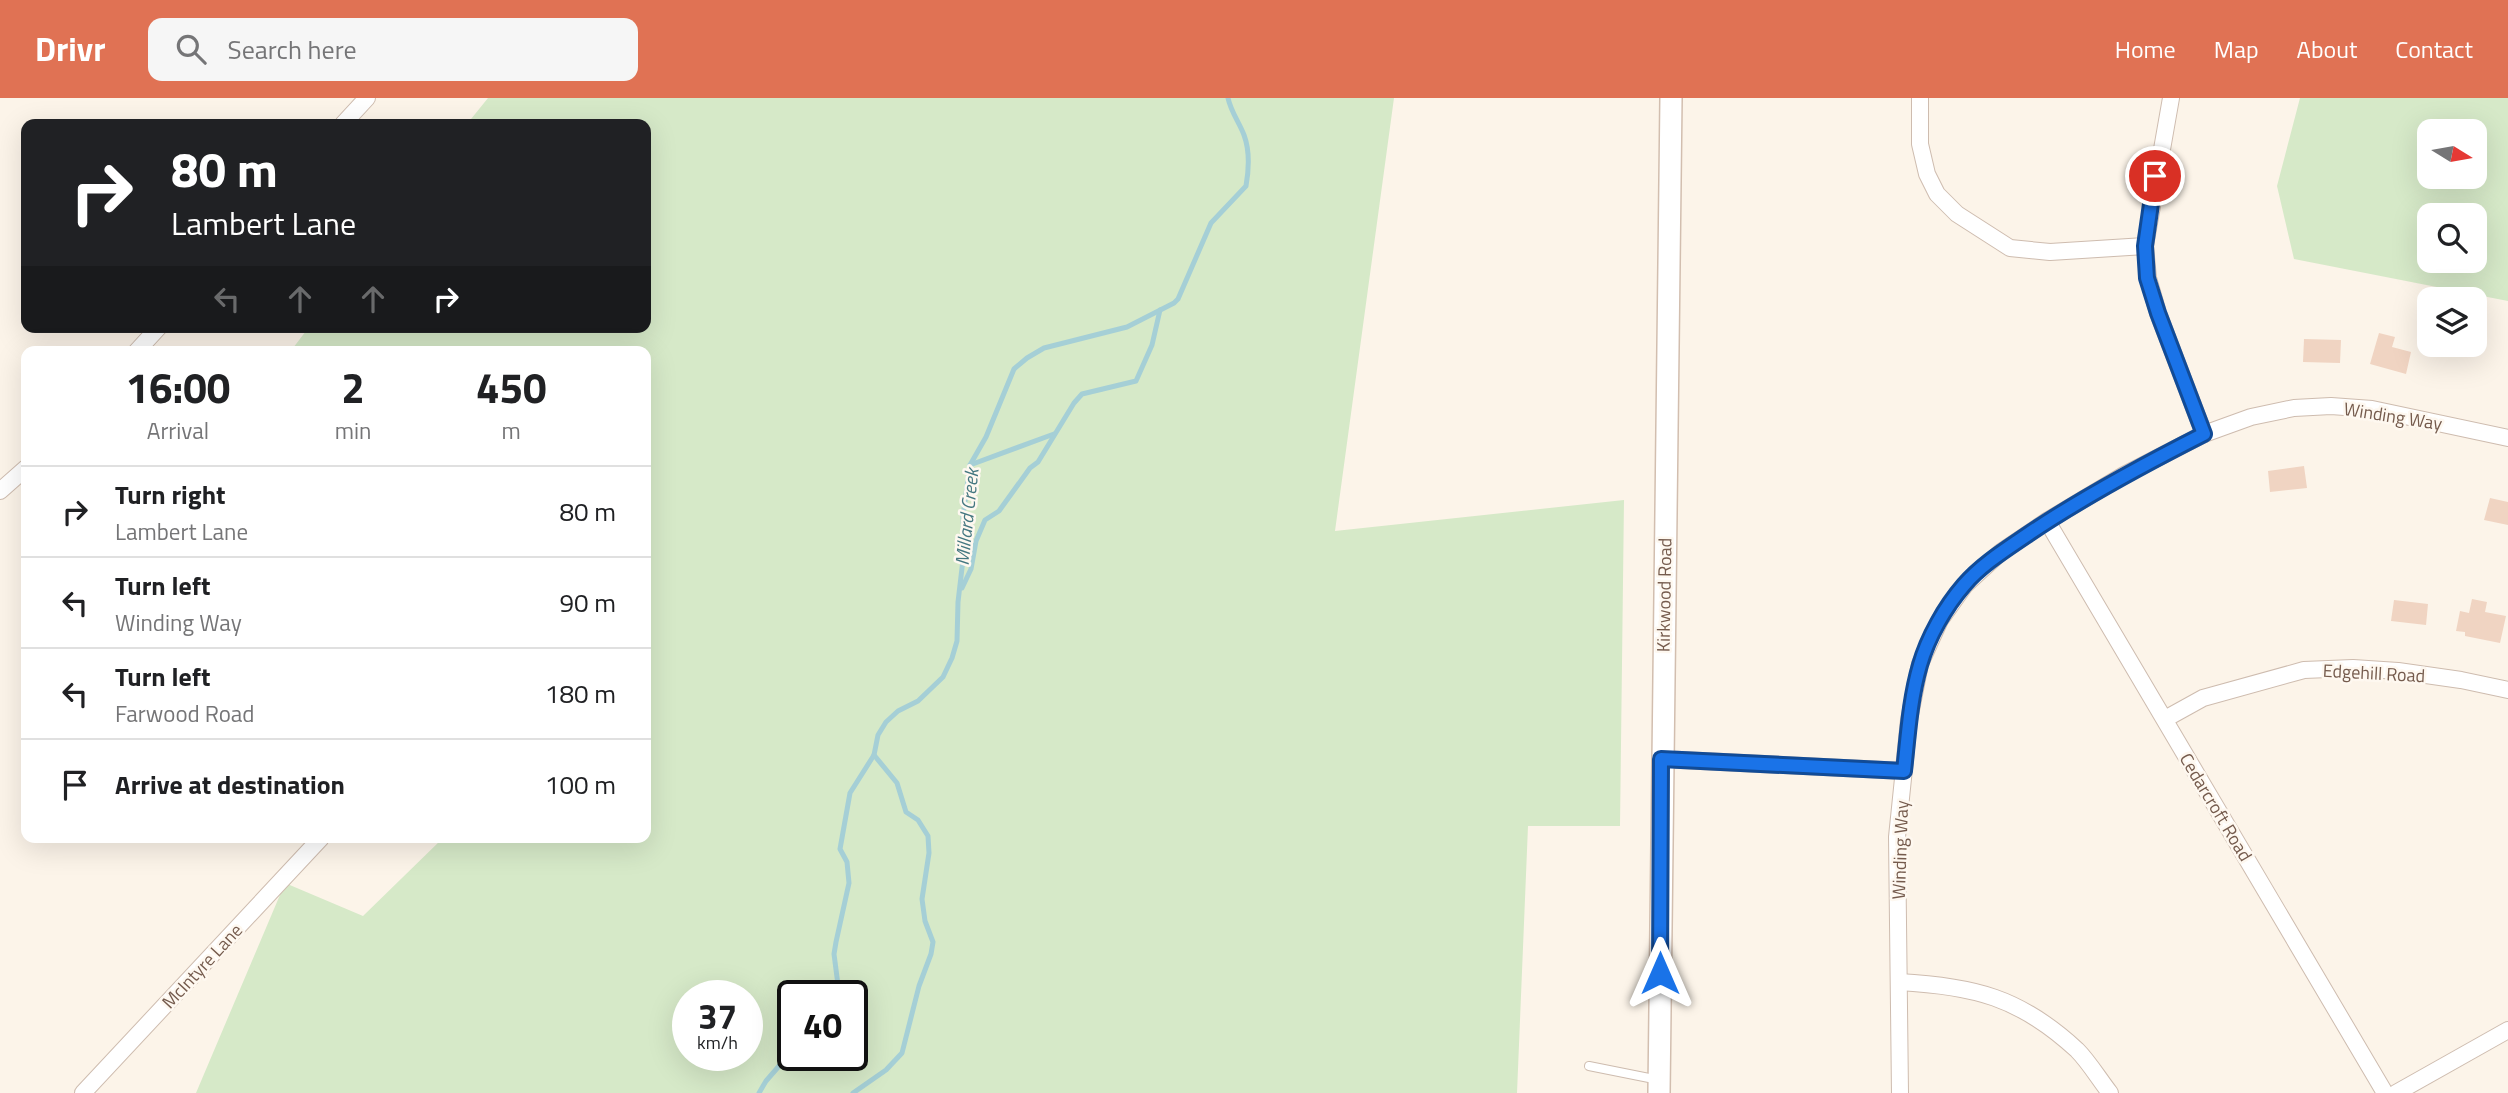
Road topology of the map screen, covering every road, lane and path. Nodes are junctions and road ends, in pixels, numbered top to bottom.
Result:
1 (367, 98) edge
2 (1671, 98) edge
3 (1920, 98) edge
4 (2171, 98) edge
5 (348, 119) edge
6 (2145, 246) junction
7 (153, 333) edge
8 (142, 346) edge
9 (2204, 434) junction
10 (2508, 438) edge
11 (21, 472) edge
12 (0, 491) edge
13 (2047, 521) junction
14 (2508, 690) edge
15 (2165, 719) junction
16 (1661, 759) junction
17 (1904, 771) junction
18 (316, 843) edge
19 (1899, 982) junction
20 (2508, 1030) edge
21 (1589, 1066) dead end
22 (1659, 1087) edge
23 (83, 1093) edge
24 (1900, 1093) edge
25 (2110, 1093) edge
26 (2385, 1093) edge
27 (2396, 1093) edge

1 - 5 street
2 - 16 street, Kirkwood Road
3 - 6 street
4 - 6 street
6 - 9 street
7 - 8 street
9 - 10 street, Winding Way
9 - 13 street, Winding Way
11 - 12 street
13 - 15 street, Cedarcroft Road
13 - 17 street, Winding Way
14 - 15 street, Edgehill Road
15 - 26 street, Cedarcroft Road
16 - 17 street
16 - 22 street, Kirkwood Road
17 - 19 street, Winding Way
18 - 23 street, McIntyre Lane
19 - 24 street, Winding Way
19 - 25 street
20 - 27 street
21 - 22 lane

